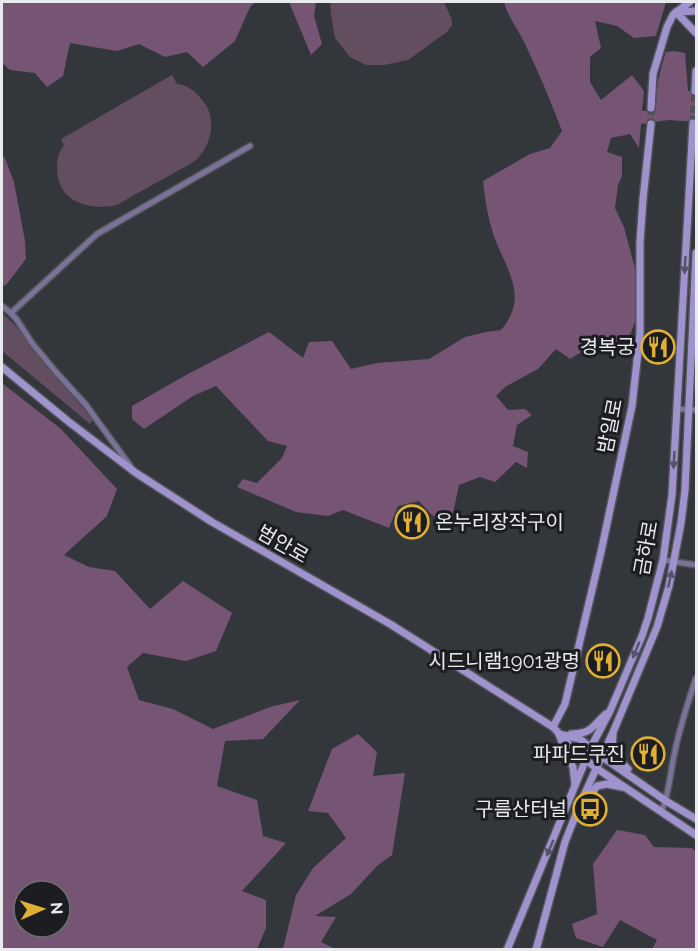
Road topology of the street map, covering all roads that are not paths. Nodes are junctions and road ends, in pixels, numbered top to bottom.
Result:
1 (690, 2) edge
2 (696, 11) edge
3 (676, 12) junction
4 (696, 33) edge
5 (696, 71) edge
6 (695, 91) edge
7 (651, 108) tunnel mouth
8 (651, 123) tunnel mouth
9 (693, 123) dead end
10 (250, 146) dead end
11 (696, 253) edge
12 (2, 306) edge
13 (11, 313) junction
14 (2, 367) edge
15 (677, 410) junction
16 (692, 410) edge
17 (136, 473) junction
18 (663, 560) junction
19 (674, 561) junction
20 (696, 565) edge
21 (696, 678) edge
22 (610, 711) junction
23 (553, 727) junction
24 (614, 730) junction
25 (559, 734) junction
26 (591, 747) junction
27 (601, 756) junction
28 (586, 759) junction
29 (596, 768) junction
30 (638, 780) junction
31 (575, 788) junction
32 (626, 788) junction
33 (666, 801) junction
34 (580, 804) junction
35 (661, 812) junction
36 (696, 819) edge
37 (696, 835) edge
38 (507, 950) edge
39 (536, 950) edge

1 - 3 main road
2 - 3 main road
3 - 4 main road
3 - 7 main road
5 - 6 main road
8 - 23 main road, 밤일로
9 -> 15 main road, 금하로
10 - 13 street
11 - 16 main road, 금하로
12 - 13 street
13 - 17 street
14 - 17 main road, 범안로
15 - 16 street
15 -> 18 main road, 금하로
16 - 19 main road, 금하로
17 - 23 main road, 범안로
18 - 19 street
18 -> 22 main road, 금하로
19 - 20 street
24 -> 19 main road, 금하로
21 - 33 street
22 - 25 main road
22 - 26 main road, 금하로
23 - 25 main road, 범안로
24 - 27 main road, 금하로
24 - 30 main road
25 - 26 main road, 범안로
25 - 28 main road, 범안로
25 - 31 main road
26 - 27 main road, 범안로
26 - 28 main road, 금하로
27 - 29 main road, 금하로
27 - 30 main road, 범안로
28 - 29 main road, 범안로
28 - 31 main road, 금하로
29 - 32 main road, 범안로
29 - 34 main road, 금하로
30 - 33 main road, 범안로
31 -> 38 main road, 금하로
32 - 34 main road
32 - 35 main road, 범안로
33 - 35 street
33 - 36 main road, 범안로
34 - 39 main road, 금하로
35 - 37 main road, 범안로

